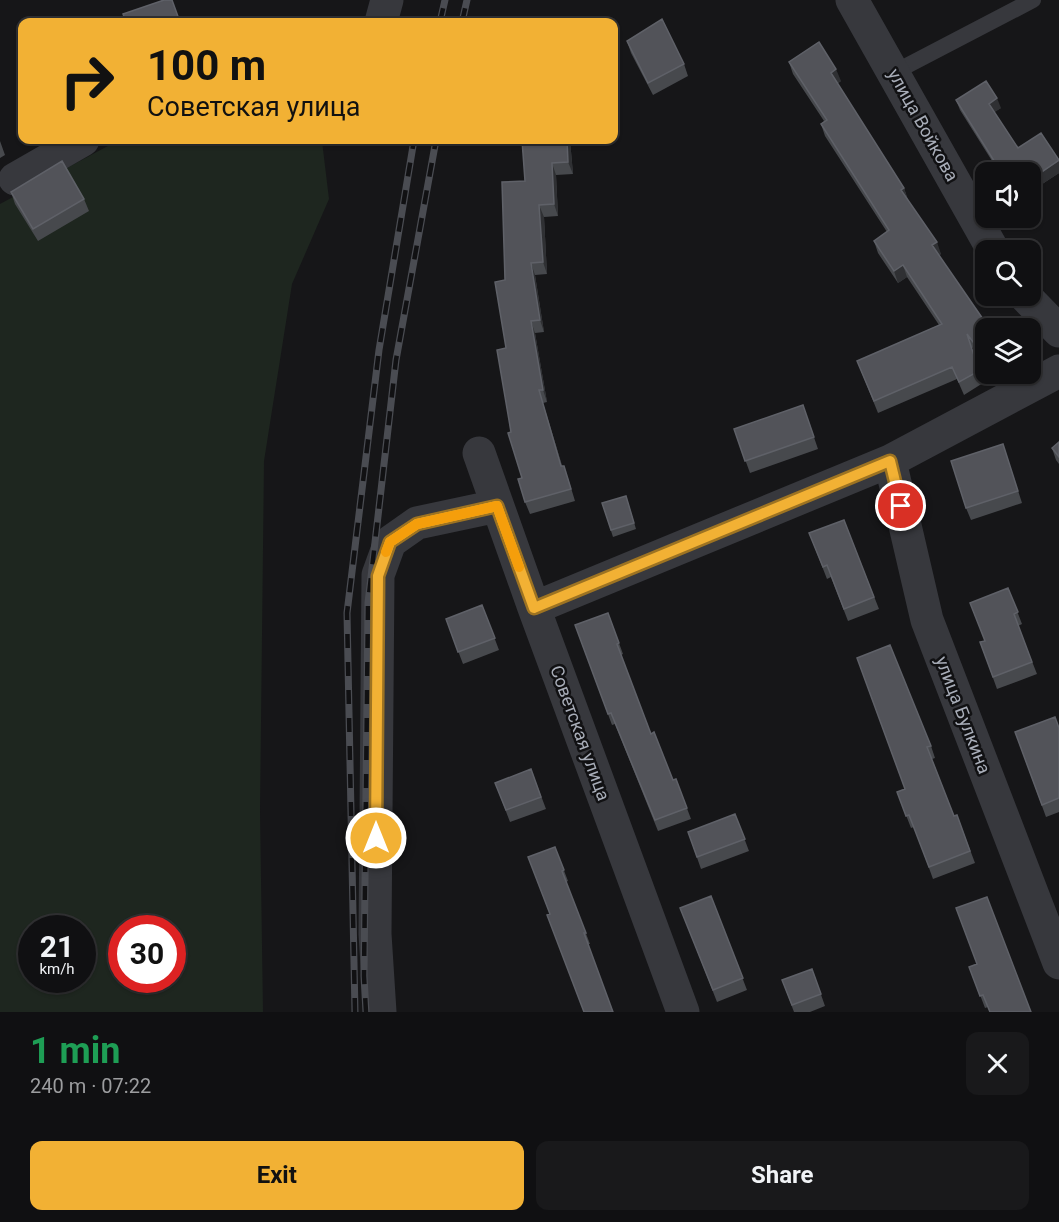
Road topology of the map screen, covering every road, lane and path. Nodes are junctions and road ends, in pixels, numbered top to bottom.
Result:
1 (387, 0) edge
2 (852, 0) edge
3 (1033, 0) edge
4 (382, 18) edge
5 (893, 74) junction
6 (76, 144) edge
7 (15, 179) dead end
8 (987, 240) edge
9 (1034, 306) edge
10 (1059, 331) edge
11 (1059, 371) edge
12 (479, 453) dead end
13 (890, 461) junction
14 (497, 506) junction
15 (534, 608) junction
16 (1059, 963) edge
17 (380, 1012) edge
18 (683, 1012) edge

1 - 4 street
2 - 5 street, улица Войкова
3 - 5 lane
5 - 8 street, улица Войкова
6 - 7 street
9 - 10 street
11 - 13 street
12 - 14 street, Советская улица
13 - 15 street
13 - 16 street, улица Булкина
14 - 15 street, Советская улица
14 - 17 street
15 - 18 street, Советская улица

